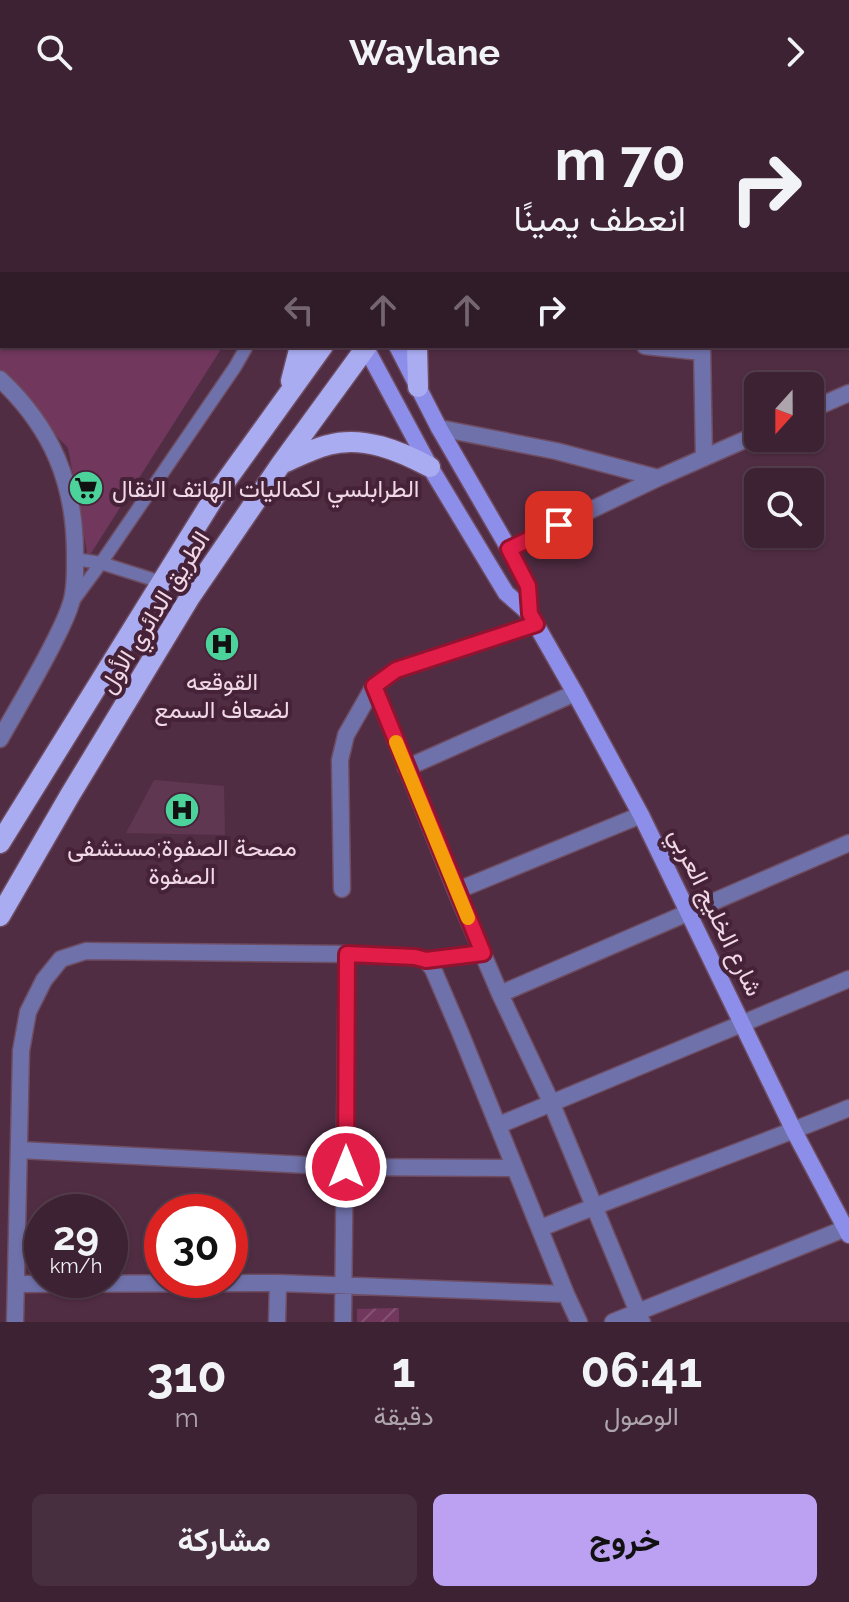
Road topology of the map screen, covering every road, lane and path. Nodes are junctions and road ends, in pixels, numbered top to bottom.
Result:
1 (246, 348) edge
2 (299, 348) edge
3 (322, 348) edge
4 (365, 348) edge
5 (367, 348) edge
6 (398, 348) edge
7 (417, 348) edge
8 (702, 349) edge
9 (0, 379) edge
10 (418, 387) junction
11 (849, 393) edge
12 (287, 394) junction
13 (824, 404) edge
14 (439, 428) junction
15 (744, 440) edge
16 (704, 458) junction
17 (281, 464) junction
18 (430, 467) junction
19 (658, 478) junction
20 (509, 549) junction
21 (75, 559) junction
22 (101, 563) junction
23 (161, 582) junction
24 (71, 603) junction
25 (533, 619) junction
26 (374, 686) junction
27 (575, 693) junction
28 (0, 739) edge
29 (406, 768) junction
30 (641, 815) junction
31 (0, 843) edge
32 (849, 843) edge
33 (342, 889) dead end
34 (456, 891) junction
35 (686, 912) junction
36 (0, 916) edge
37 (483, 953) junction
38 (347, 954) junction
39 (426, 960) junction
40 (849, 979) edge
41 (500, 994) junction
42 (742, 1024) junction
43 (551, 1102) junction
44 (849, 1108) edge
45 (499, 1125) junction
46 (794, 1131) junction
47 (19, 1150) junction
48 (346, 1167) junction
49 (515, 1168) junction
50 (595, 1206) junction
51 (541, 1228) junction
52 (848, 1230) edge
53 (278, 1283) junction
54 (16, 1284) junction
55 (343, 1286) junction
56 (566, 1294) junction
57 (640, 1317) edge
58 (15, 1322) edge
59 (277, 1322) edge
60 (343, 1322) edge
61 (579, 1322) edge
62 (613, 1322) edge

1 - 22 lane
2 - 12 main road
3 - 12 main road, الطريق الدائري الأول
4 - 17 main road, الطريق الدائري الأول
5 - 18 main road, شارع الخليج العربي
6 - 10 main road, شارع الخليج العربي
7 - 10 main road
8 - 16 street
9 - 21 street
10 - 14 main road, شارع الخليج العربي
11 - 13 street
12 - 23 main road, الطريق الدائري الأول
14 - 19 street
14 - 20 main road, شارع الخليج العربي
15 - 16 street
16 - 19 street
17 - 18 main road
17 - 36 main road, الطريق الدائري الأول
18 - 25 main road, شارع الخليج العربي
19 - 20 street
20 - 25 main road, شارع الخليج العربي
21 - 22 lane
21 - 24 street
22 - 23 lane
22 - 24 lane
23 - 31 main road, الطريق الدائري الأول
24 - 28 street
25 - 26 street
25 - 27 main road, شارع الخليج العربي
26 - 29 street
26 - 33 street
27 - 29 street
27 - 30 main road, شارع الخليج العربي
29 - 34 street
30 - 34 street
30 - 35 main road, شارع الخليج العربي
32 - 35 street
34 - 37 street
35 - 41 street
35 - 42 main road, شارع الخليج العربي
37 - 39 street
37 - 41 street
38 - 39 street
38 - 47 street
38 - 48 street
39 - 45 street
40 - 42 street
41 - 43 street
42 - 43 street
42 - 46 main road, شارع الخليج العربي
43 - 45 street
43 - 50 street
44 - 46 street
45 - 49 street
46 - 50 street
46 - 52 main road, شارع الخليج العربي
47 - 48 street
47 - 54 street
48 - 49 street
48 - 55 street
49 - 51 street
50 - 51 street
50 - 57 street
51 - 56 street
52 - 57 street
53 - 54 street
53 - 55 street
53 - 59 street
54 - 58 street
55 - 56 street
55 - 60 street
56 - 61 street
57 - 62 street

